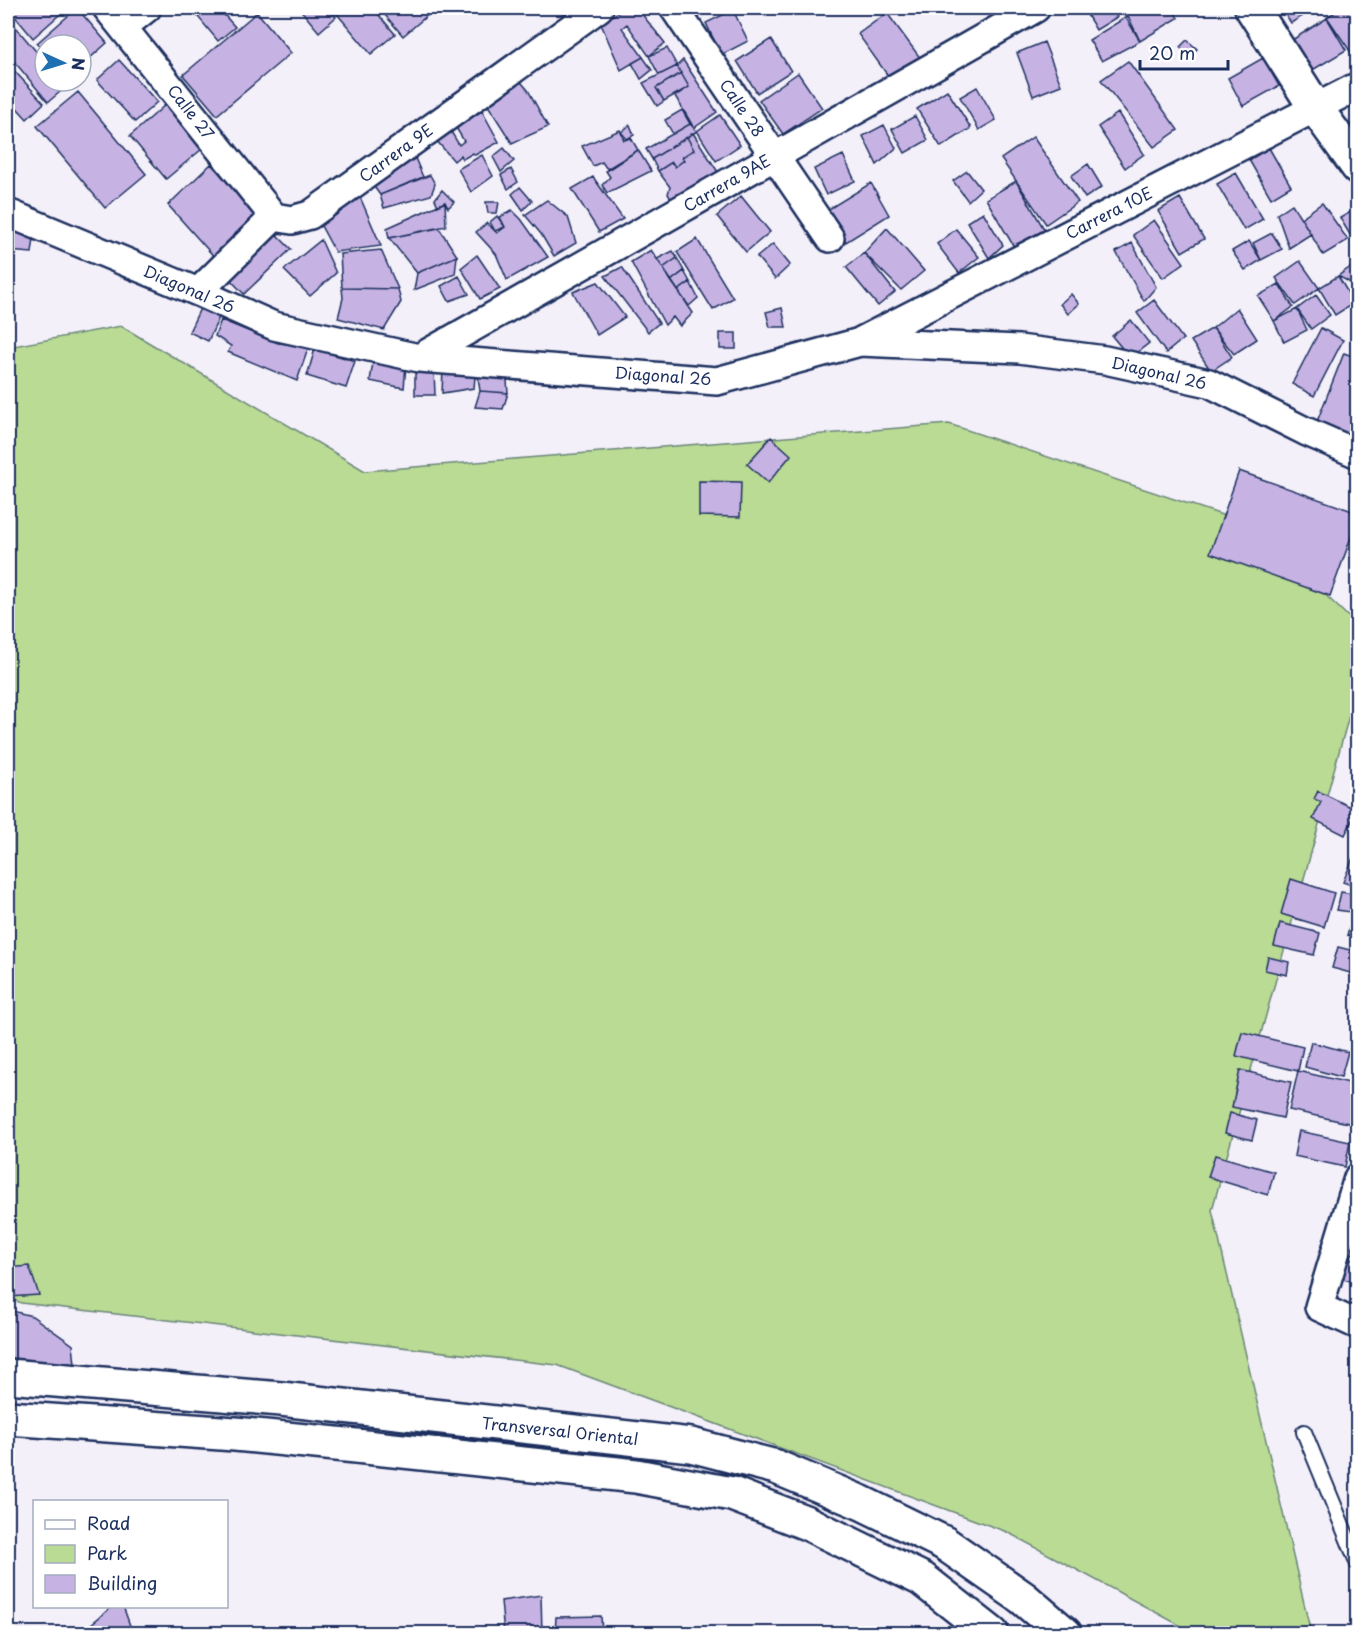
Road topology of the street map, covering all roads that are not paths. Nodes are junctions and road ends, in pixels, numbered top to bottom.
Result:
1 (147, 8) edge
2 (599, 8) edge
3 (674, 8) edge
4 (1036, 8) edge
5 (1252, 8) edge
6 (115, 17) edge
7 (1358, 86) edge
8 (1315, 106) junction
9 (774, 156) junction
10 (1358, 167) edge
11 (8, 213) edge
12 (274, 217) junction
13 (830, 238) dead end
14 (198, 292) junction
15 (860, 342) junction
16 (419, 358) junction
17 (1358, 454) edge
18 (1358, 1178) edge
19 (1358, 1325) edge
20 (8, 1376) edge
21 (8, 1418) edge
22 (1304, 1432) dead end
23 (1358, 1564) edge
24 (992, 1634) edge
25 (1065, 1634) edge

1 - 6 street
2 - 12 street, Carrera 9E
3 - 9 street, Calle 28
4 - 9 street, Carrera 9AE
5 - 8 main road
6 - 12 street, Calle 27
7 - 8 street, Carrera 10E
8 - 10 main road
8 - 15 street, Carrera 10E
9 - 13 street, Calle 28
9 - 16 street, Carrera 9AE
11 - 14 street, Diagonal 26
12 - 14 street
14 - 16 street, Diagonal 26
15 - 16 street, Diagonal 26
15 - 17 street, Diagonal 26
18 - 19 street
20 - 25 main road, Transversal Oriental
21 - 24 main road
22 - 23 lane

